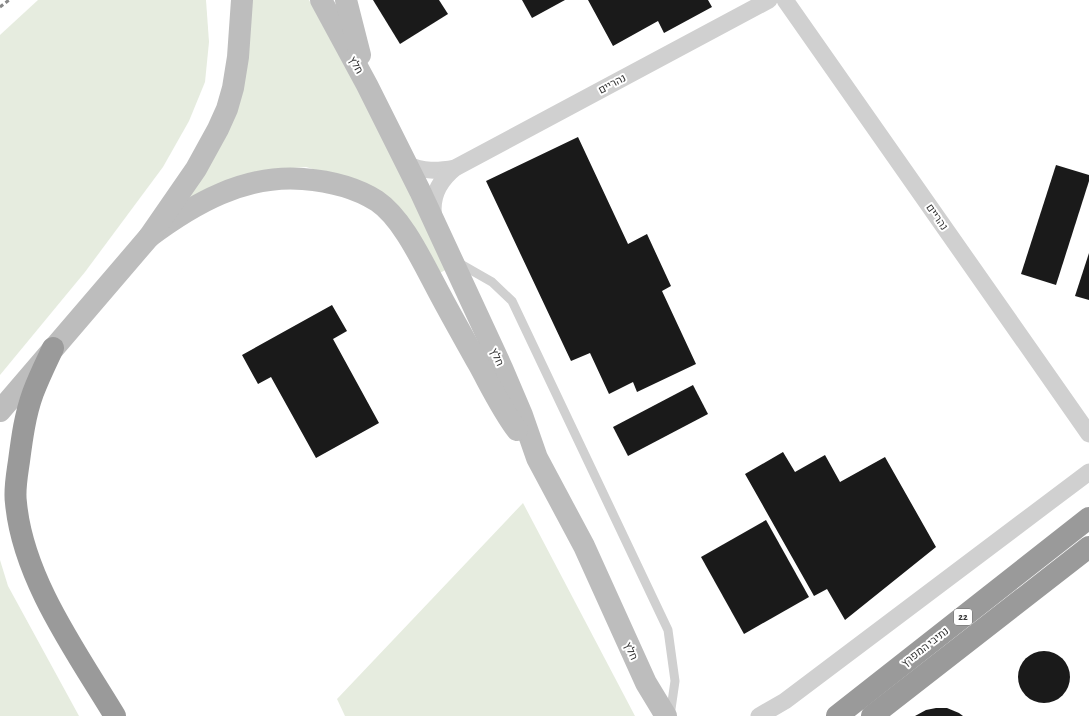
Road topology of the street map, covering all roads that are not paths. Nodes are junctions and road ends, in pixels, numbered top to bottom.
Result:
1 (242, 0) edge
2 (321, 0) edge
3 (346, 0) edge
4 (769, 0) edge
5 (784, 0) edge
6 (367, 85) junction
7 (407, 164) junction
8 (455, 168) junction
9 (436, 227) junction
10 (148, 237) junction
11 (452, 260) junction
12 (53, 348) junction
13 (0, 410) edge
14 (1089, 434) edge
15 (538, 458) junction
16 (1089, 472) edge
17 (1089, 518) edge
18 (1089, 547) edge
19 (1089, 551) edge
20 (115, 716) edge
21 (666, 716) edge
22 (670, 716) edge
23 (759, 716) edge
24 (837, 716) edge
25 (872, 716) edge
26 (878, 716) edge

1 - 10 street
2 - 6 street, חלץ
3 - 6 street
4 - 8 street, נהריים
5 - 14 street, נהריים
6 - 7 street, חלץ
7 - 8 street
7 - 9 street, חלץ
8 - 9 street
9 - 11 street, חלץ
10 - 12 street
10 - 15 street
11 - 15 street, חלץ
11 - 22 lane
12 - 13 street
12 - 20 highway
15 - 21 street, חלץ
16 - 23 street
17 - 24 highway, נתיבי המפרץ / 22
18 - 25 highway, נתיבי המפרץ / 22
19 - 26 street

